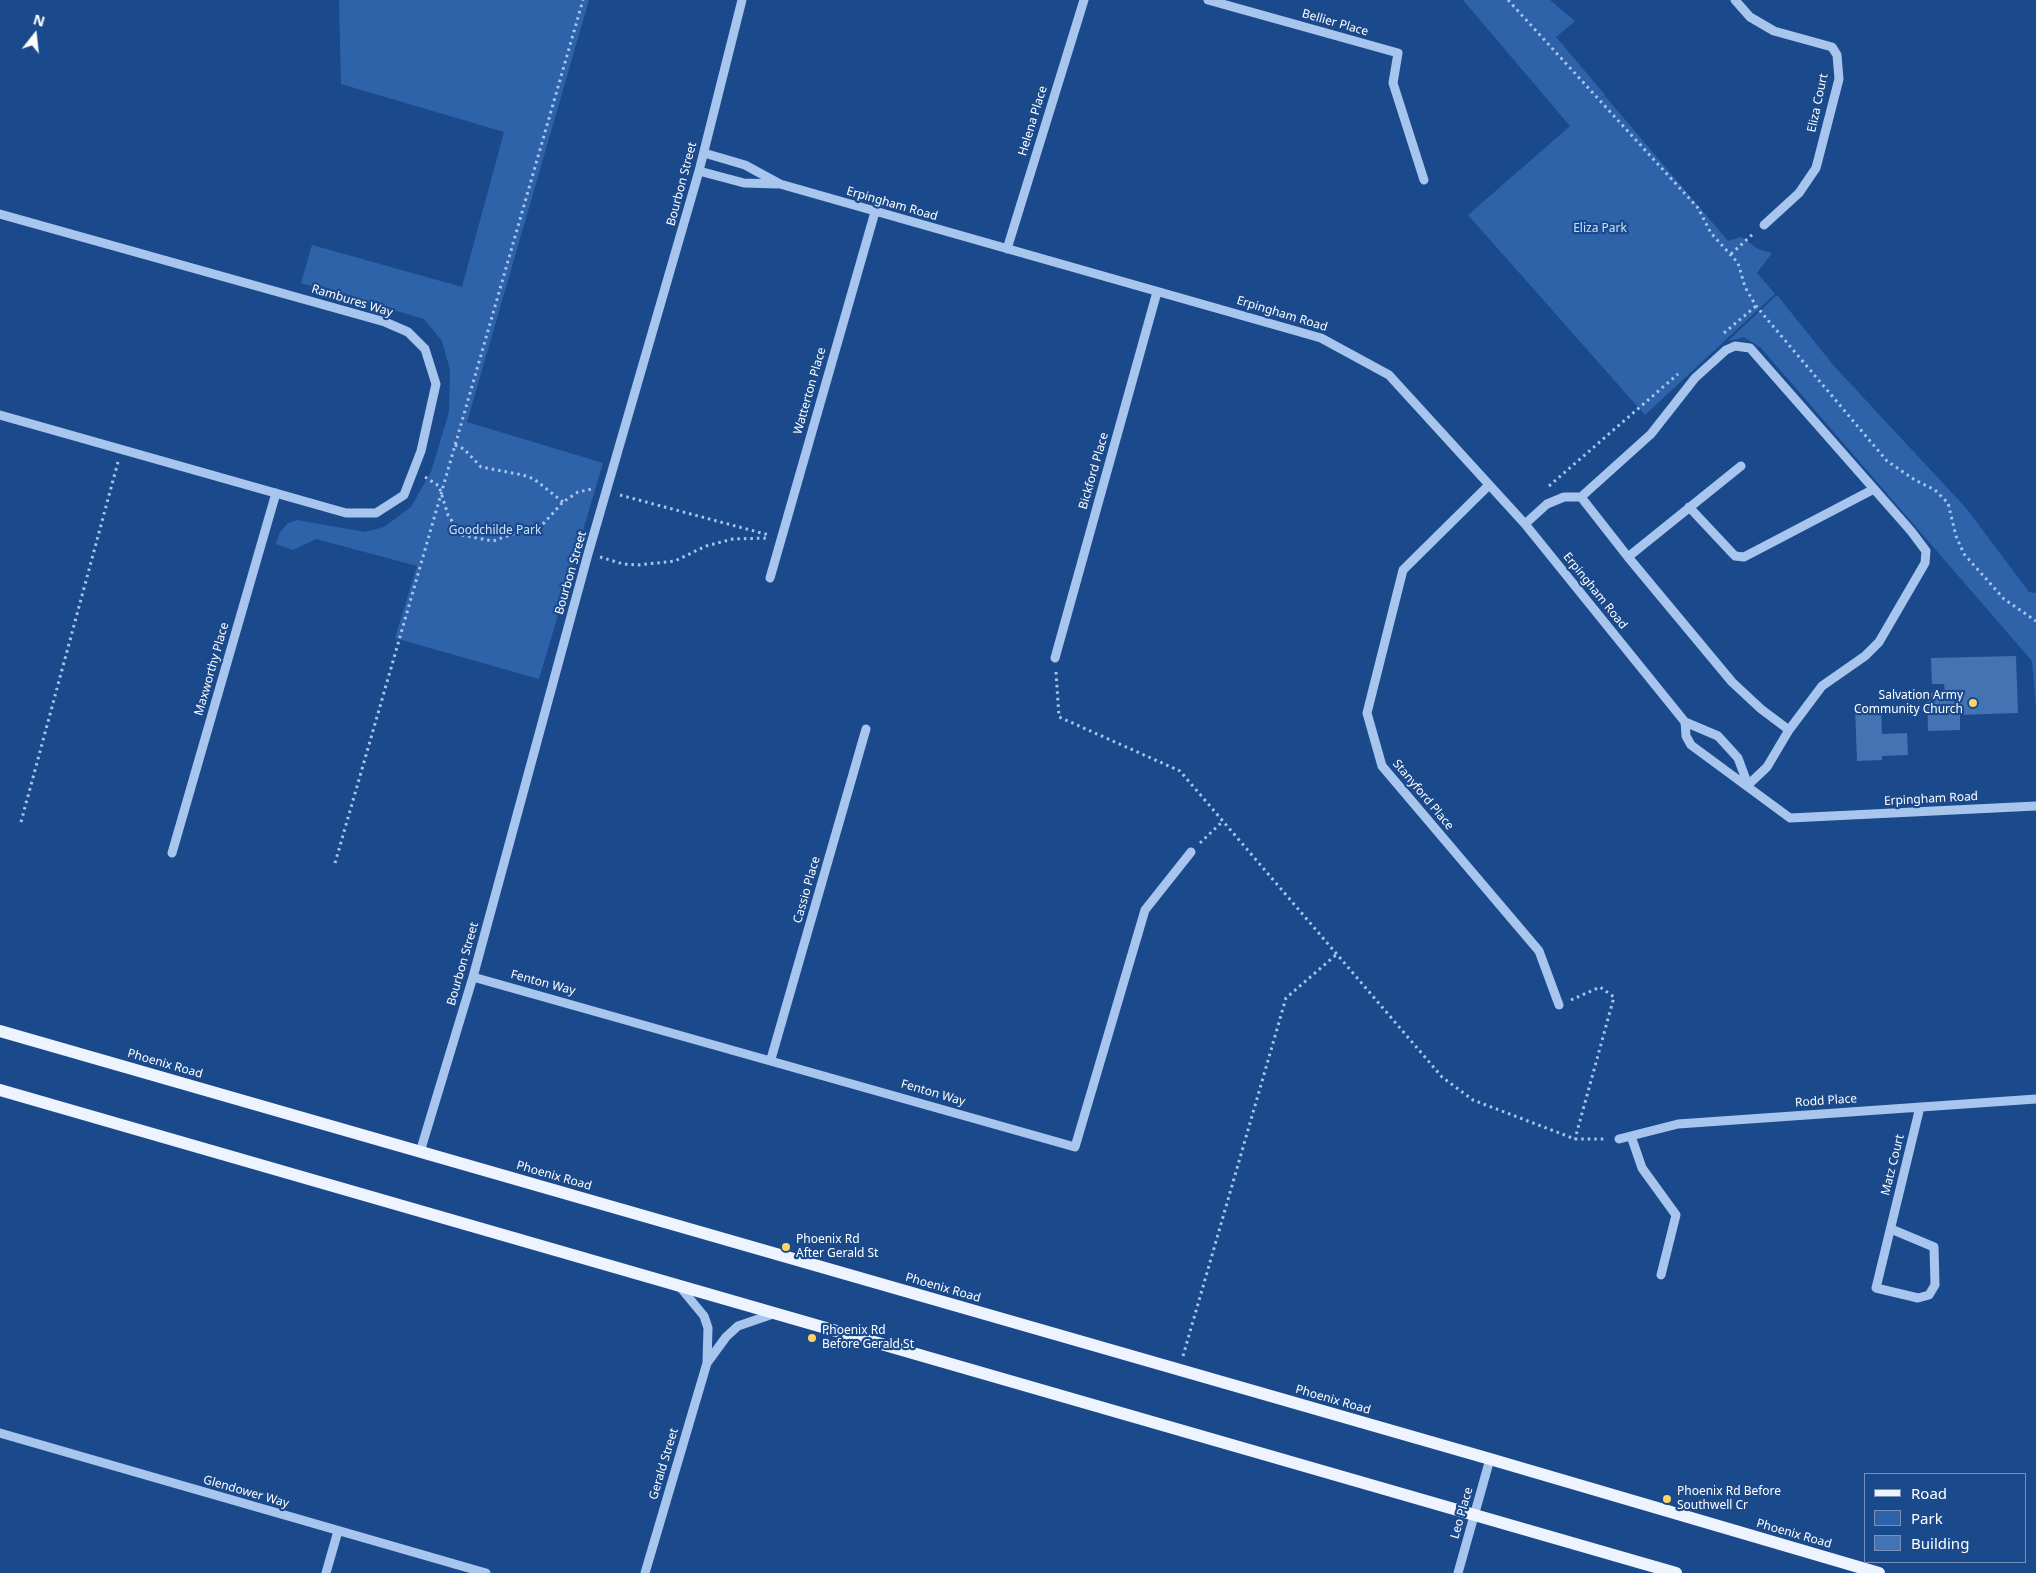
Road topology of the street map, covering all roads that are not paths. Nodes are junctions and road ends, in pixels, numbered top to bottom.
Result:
1 (742, 0) edge
2 (1084, 0) edge
3 (1208, 0) edge
4 (1735, 0) edge
5 (704, 153) junction
6 (699, 171) junction
7 (1424, 180) dead end
8 (780, 184) junction
9 (875, 212) junction
10 (0, 214) edge
11 (1764, 226) road end
12 (1007, 249) junction
13 (1157, 292) junction
14 (0, 415) edge
15 (1741, 466) dead end
16 (1489, 485) junction
17 (1874, 489) junction
18 (276, 493) junction
19 (1582, 497) junction
20 (1690, 507) junction
21 (1524, 524) junction
22 (1628, 557) junction
23 (770, 578) dead end
24 (1055, 658) road end
25 (1685, 722) junction
26 (866, 729) dead end
27 (1789, 730) junction
28 (1748, 785) junction
29 (2036, 806) edge
30 (1191, 852) road end
31 (172, 853) dead end
32 (474, 977) junction
33 (1559, 1005) road end
34 (0, 1031) edge
35 (771, 1059) junction
36 (0, 1090) edge
37 (2036, 1099) edge
38 (1920, 1107) junction
39 (1631, 1136) junction
40 (1619, 1139) road end
41 (420, 1152) junction
42 (1891, 1229) junction
43 (1661, 1275) dead end
44 (680, 1286) junction
45 (773, 1314) junction
46 (707, 1363) junction
47 (0, 1433) edge
48 (1490, 1459) junction
49 (1475, 1515) junction
50 (338, 1531) junction
51 (326, 1573) edge
52 (486, 1573) edge
53 (645, 1573) edge
54 (1458, 1573) edge
55 (1676, 1573) edge
56 (1879, 1573) edge

1 - 5 street, Bourbon Street
2 - 12 street, Helena Place
3 - 7 street, Bellier Place
4 - 11 street, Eliza Court
5 - 6 street, Bourbon Street
5 - 8 street, Erpingham Road
6 - 8 street, Erpingham Road
6 - 32 street, Bourbon Street
8 - 9 street, Erpingham Road
9 - 12 street, Erpingham Road
9 - 23 street, Watterton Place
10 - 18 street, Rambures Way
12 - 13 street, Erpingham Road
13 - 16 street, Erpingham Road
13 - 24 street, Bickford Place
14 - 18 street, Rambures Way
15 - 20 street
16 - 21 street, Erpingham Road
16 - 33 street, Stanyford Place
17 - 19 street
17 - 20 street
17 - 27 street
18 - 31 street, Maxworthy Place
19 - 21 street
19 - 22 street
20 - 22 street
21 - 25 street, Erpingham Road
22 - 27 street
25 - 28 street, Erpingham Road
25 - 28 street, Erpingham Road
26 - 35 street, Cassio Place
27 - 28 street
28 - 29 street, Erpingham Road
30 - 35 street, Fenton Way
32 - 35 street, Fenton Way
32 - 41 street, Bourbon Street
34 - 41 main road, Phoenix Road
36 - 44 main road
37 - 38 street, Rodd Place
38 - 39 street, Rodd Place
38 - 42 street, Matz Court
39 - 40 street, Rodd Place
39 - 43 street
41 - 48 main road, Phoenix Road
42 - 42 street, Matz Court
44 - 45 main road
44 - 46 street, Gerald Street
45 - 46 street, Gerald Street
45 - 49 main road
46 - 53 street, Gerald Street
47 - 50 street, Glendower Way
48 - 49 street, Leo Place
48 - 56 main road, Phoenix Road
49 - 54 street, Leo Place
49 - 55 main road
50 - 51 street
50 - 52 street, Glendower Way

